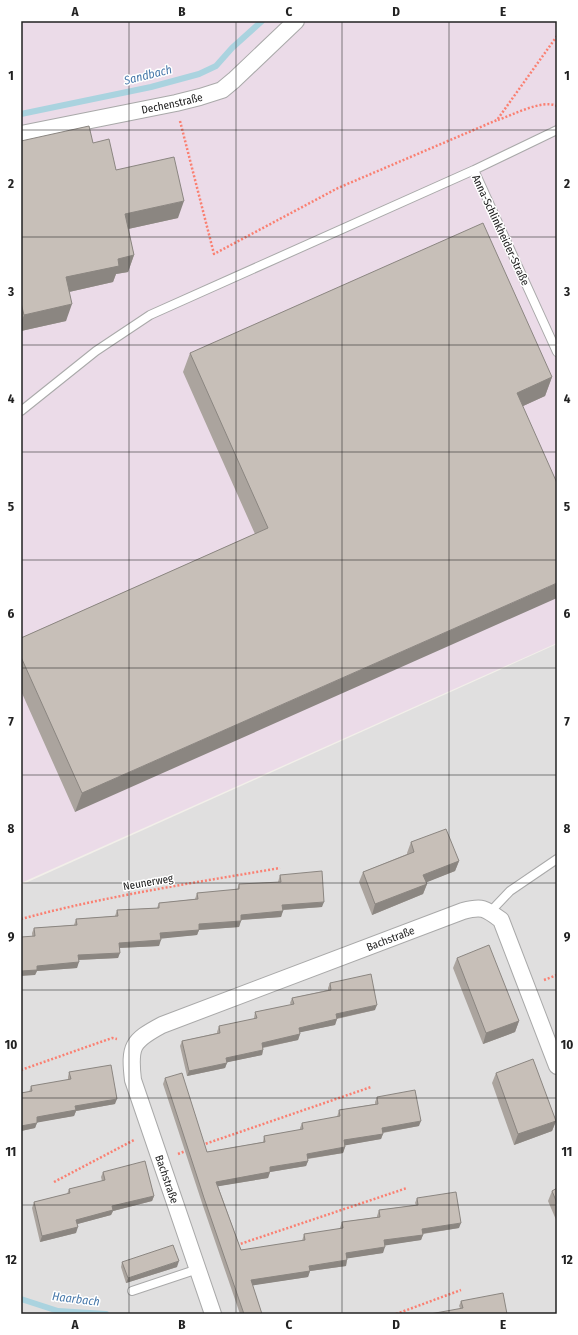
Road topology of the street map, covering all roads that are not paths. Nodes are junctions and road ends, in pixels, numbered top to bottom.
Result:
1 (296, 21) edge
2 (557, 130) edge
3 (21, 134) edge
4 (474, 170) junction
5 (557, 352) edge
6 (21, 411) edge
7 (557, 859) edge
8 (490, 912) junction
9 (557, 1066) edge
10 (198, 1269) junction
11 (132, 1291) dead end
12 (213, 1314) edge

1 - 3 street, Dechenstraße
2 - 4 lane, Anna-Schlinkheider-Straße
4 - 5 lane, Anna-Schlinkheider-Straße
4 - 6 lane
7 - 8 lane
8 - 9 street
8 - 10 street, Bachstraße
10 - 11 lane
10 - 12 street, Bachstraße

